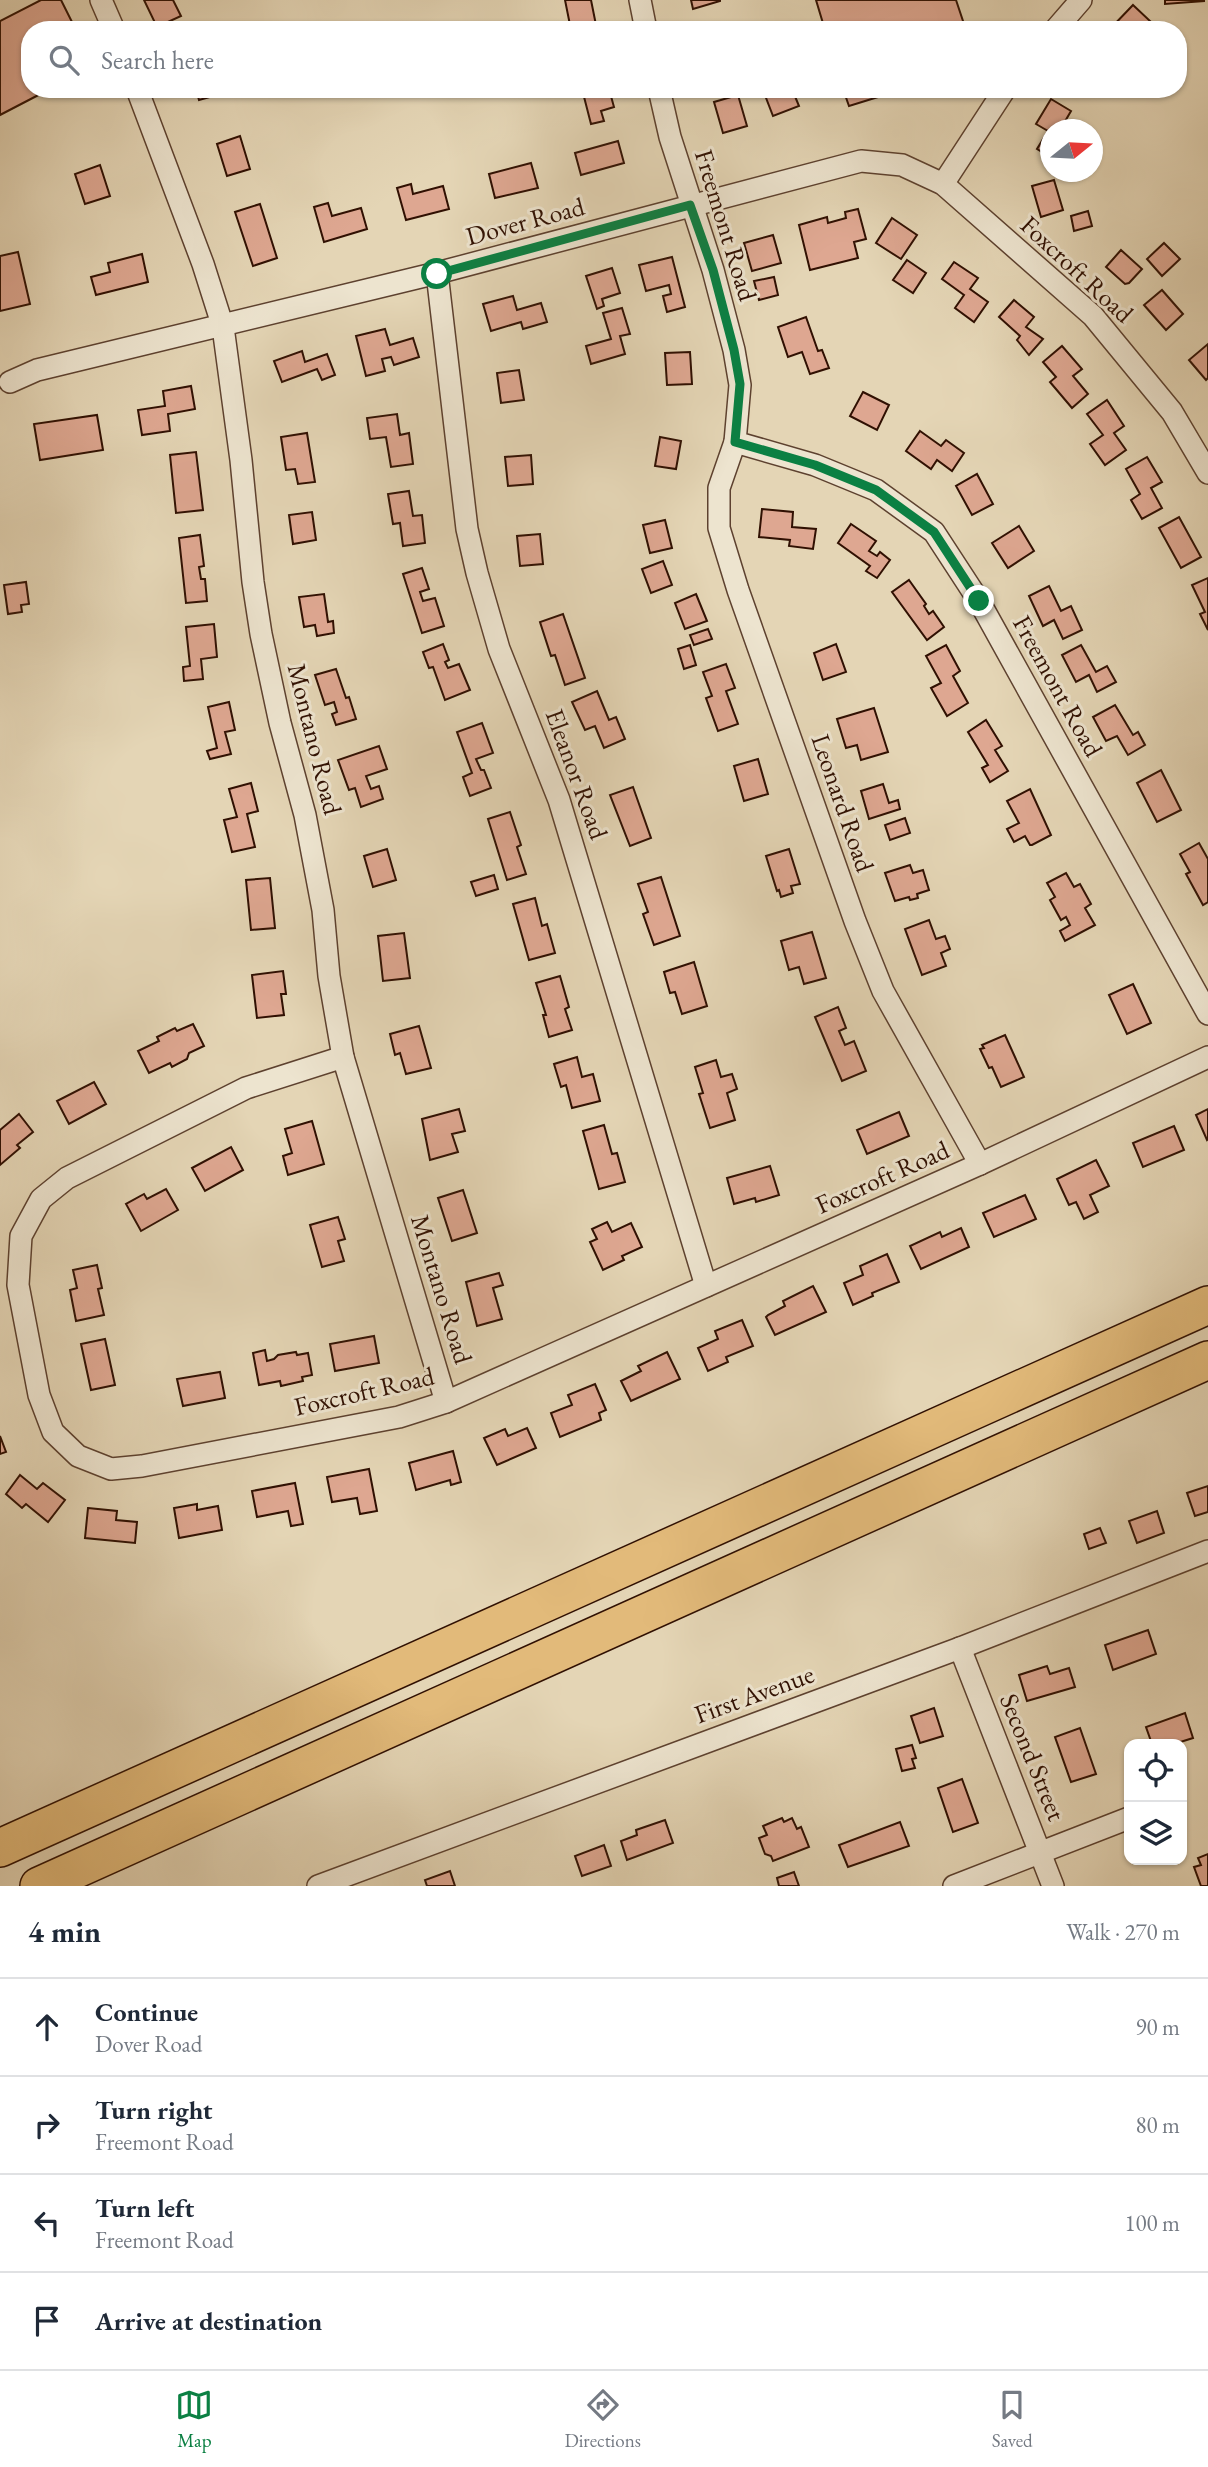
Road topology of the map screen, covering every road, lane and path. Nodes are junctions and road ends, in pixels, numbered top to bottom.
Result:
1 (102, 0) edge
2 (640, 0) edge
3 (1081, 0) edge
4 (110, 21) edge
5 (644, 21) edge
6 (1063, 21) edge
7 (141, 98) edge
8 (661, 98) edge
9 (999, 98) edge
10 (943, 184) junction
11 (690, 205) junction
12 (437, 274) junction
13 (223, 327) junction
14 (10, 382) dead end
15 (735, 442) junction
16 (1208, 473) edge
17 (1208, 1014) edge
18 (344, 1057) junction
19 (1208, 1058) edge
20 (980, 1164) junction
21 (706, 1286) junction
22 (1208, 1304) edge
23 (1208, 1360) edge
24 (446, 1402) junction
25 (1208, 1551) edge
26 (960, 1648) junction
27 (1124, 1820) edge
28 (0, 1848) edge
29 (1041, 1854) junction
30 (38, 1886) edge
31 (318, 1886) edge
32 (954, 1886) edge
33 (1053, 1886) edge

1 - 4 street
2 - 5 street
3 - 6 street
7 - 13 street, Montano Road
8 - 11 street, Freemont Road
9 - 10 street
10 - 11 street, Dover Road
10 - 16 street, Foxcroft Road
11 - 12 street, Dover Road
11 - 15 street, Freemont Road
12 - 13 street, Dover Road
12 - 21 street, Eleanor Road
13 - 14 street, Dover Road
13 - 18 street, Montano Road
15 - 17 street, Freemont Road
15 - 20 street, Leonard Road
18 - 24 street, Montano Road
18 - 24 street, Foxcroft Road
19 - 20 street, Foxcroft Road
20 - 21 street, Foxcroft Road
21 - 24 street, Foxcroft Road
22 - 28 highway
23 - 30 highway
25 - 26 street, First Avenue
26 - 29 street, Second Street
26 - 31 street, First Avenue
27 - 29 street
29 - 32 street
29 - 33 street, Second Street

